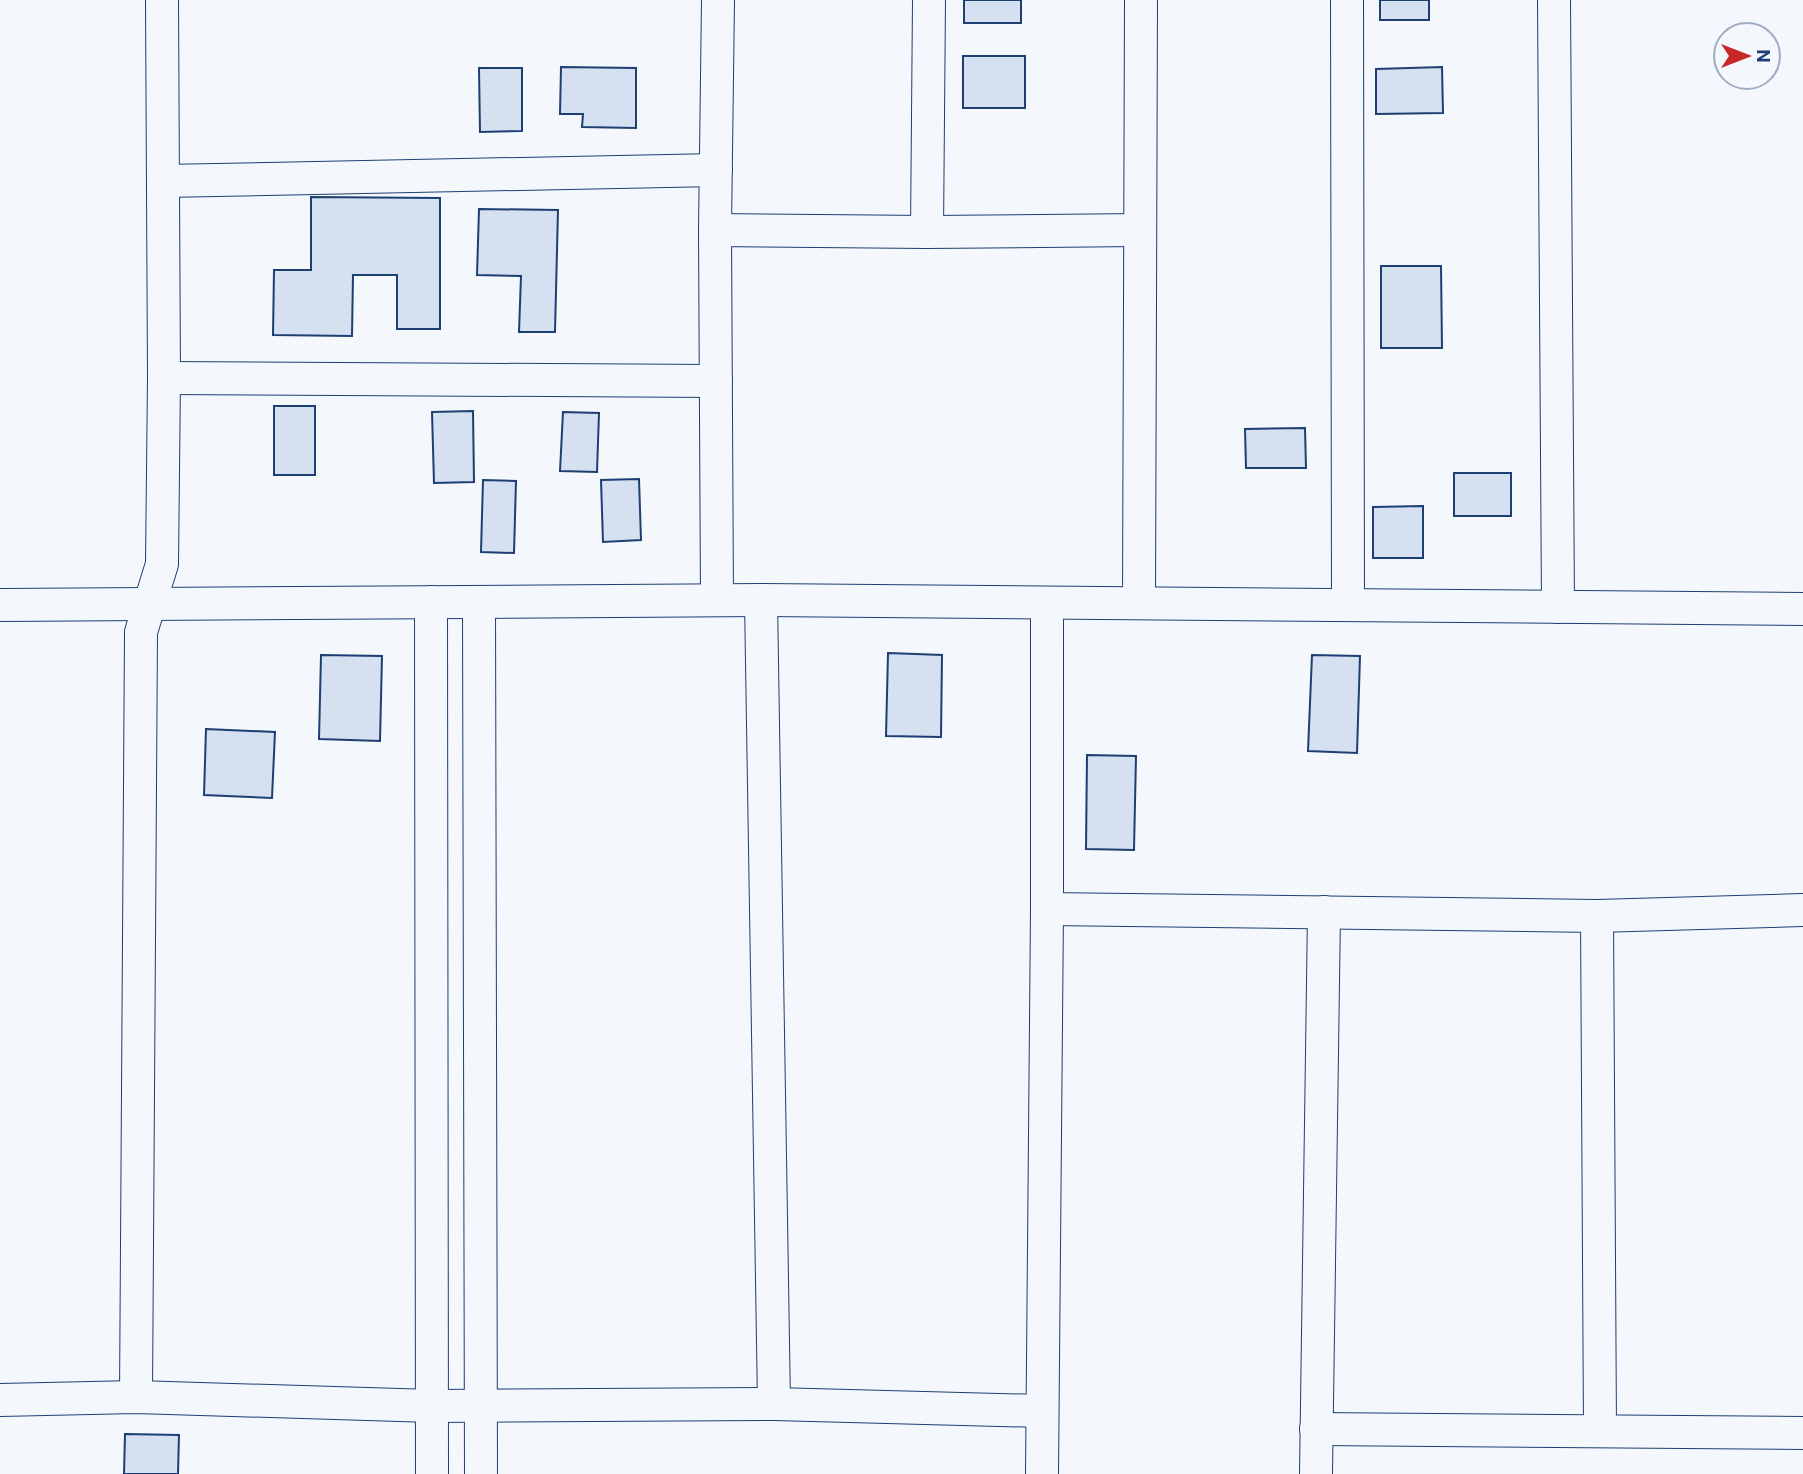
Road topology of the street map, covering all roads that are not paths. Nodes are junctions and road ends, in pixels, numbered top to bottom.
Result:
1 (162, 0) edge
2 (718, 0) edge
3 (929, 0) edge
4 (1141, 0) edge
5 (1347, 0) edge
6 (1554, 0) edge
7 (716, 170) junction
8 (163, 181) junction
9 (715, 230) junction
10 (1140, 230) junction
11 (927, 232) junction
12 (164, 378) junction
13 (716, 380) junction
14 (717, 600) junction
15 (761, 600) junction
16 (431, 602) junction
17 (479, 602) junction
18 (1139, 603) junction
19 (151, 604) junction
20 (1047, 604) junction
21 (0, 605) edge
22 (1348, 605) junction
23 (1558, 607) junction
24 (1803, 609) edge
25 (1047, 909) junction
26 (1803, 910) edge
27 (1324, 912) junction
28 (1597, 916) junction
29 (136, 1397) junction
30 (0, 1400) edge
31 (774, 1404) junction
32 (432, 1406) junction
33 (482, 1406) junction
34 (1041, 1411) junction
35 (1316, 1429) junction
36 (1600, 1430) junction
37 (1803, 1433) edge
38 (432, 1474) edge
39 (481, 1474) edge
40 (1042, 1474) edge
41 (1316, 1474) edge

1 - 8 street
2 - 7 street
3 - 11 street
4 - 10 street
5 - 22 street
6 - 23 street
7 - 8 street
7 - 9 street
8 - 12 street
9 - 11 street
9 - 13 street
10 - 11 street
10 - 18 street
12 - 13 street
12 - 19 street
13 - 14 street
14 - 15 street
14 - 17 street
15 - 20 street
15 - 31 street
16 - 17 street
16 - 19 street
16 - 32 street
17 - 33 street
18 - 20 street
18 - 22 street
19 - 21 street
19 - 29 street
20 - 25 street
22 - 23 street
23 - 24 street
25 - 27 street
25 - 34 street
26 - 28 street
27 - 28 street
27 - 35 street
28 - 36 street
29 - 30 street
29 - 32 street
31 - 33 street
31 - 34 street
32 - 33 street
32 - 38 street
33 - 39 street
34 - 40 street
35 - 36 street
35 - 41 street
36 - 37 street

